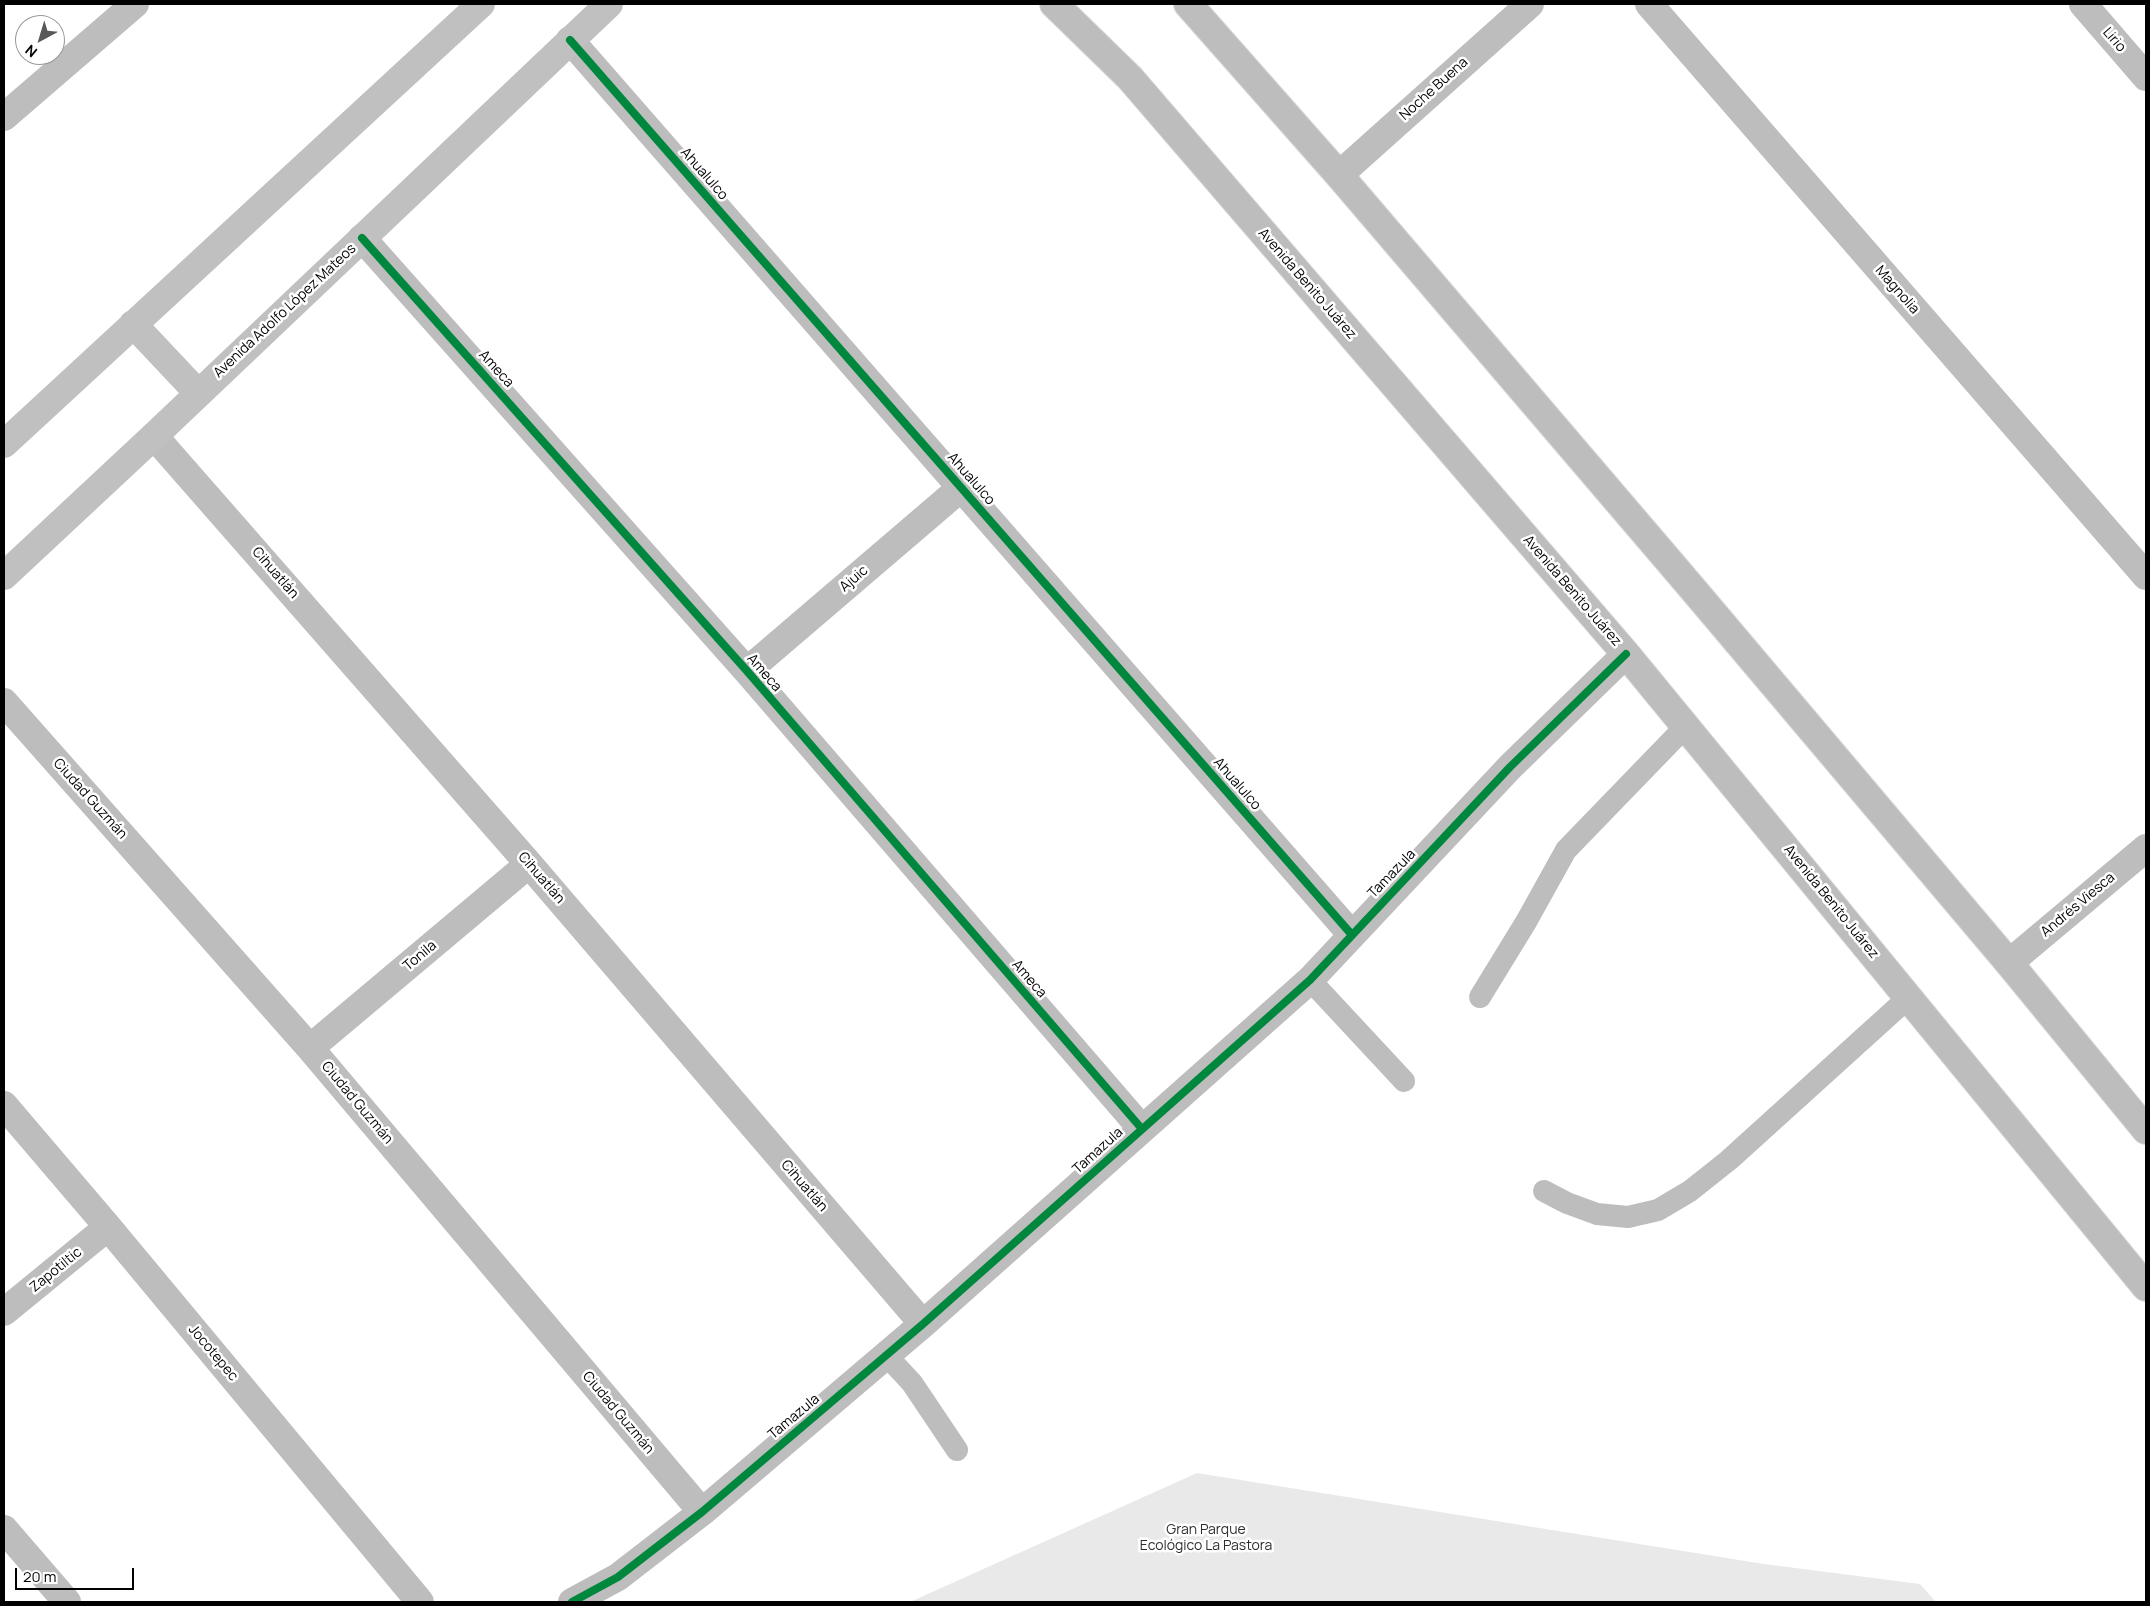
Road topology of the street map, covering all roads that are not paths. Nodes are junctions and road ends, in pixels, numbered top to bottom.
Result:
1 (135, 4) edge
2 (481, 4) edge
3 (609, 4) edge
4 (1054, 4) edge
5 (1188, 4) edge
6 (1530, 4) edge
7 (1649, 4) edge
8 (2083, 4) edge
9 (570, 40) junction
10 (2146, 77) edge
11 (4, 117) edge
12 (1339, 175) junction
13 (362, 238) junction
14 (133, 324) junction
15 (198, 393) junction
16 (154, 436) junction
17 (4, 444) edge
18 (962, 487) junction
19 (4, 576) edge
20 (2146, 576) edge
21 (1626, 654) junction
22 (747, 672) junction
23 (4, 702) edge
24 (1686, 726) junction
25 (2146, 848) edge
26 (529, 864) junction
27 (1352, 935) junction
28 (2009, 963) junction
29 (1310, 980) junction
30 (1480, 997) dead end
31 (1908, 997) junction
32 (310, 1048) junction
33 (1404, 1081) dead end
34 (4, 1105) edge
35 (1142, 1129) junction
36 (2146, 1130) edge
37 (1544, 1191) dead end
38 (108, 1227) junction
39 (2146, 1288) edge
40 (4, 1312) edge
41 (923, 1324) junction
42 (886, 1355) junction
43 (957, 1450) dead end
44 (702, 1512) junction
45 (4, 1529) edge
46 (67, 1602) edge
47 (420, 1602) edge
48 (572, 1602) edge

1 - 11 street
2 - 14 main road
3 - 9 main road, Avenida Adolfo López Mateos
4 - 21 street, Avenida Benito Juárez
5 - 12 street
6 - 12 street, Noche Buena
7 - 20 street, Magnolia
8 - 10 street, Lirio
9 - 13 main road, Avenida Adolfo López Mateos
9 - 18 street, Ahualulco
12 - 28 street
13 - 15 main road, Avenida Adolfo López Mateos
13 - 22 street, Ameca
14 - 15 main road
14 - 17 main road
15 - 16 main road, Avenida Adolfo López Mateos
16 - 19 main road, Avenida Adolfo López Mateos
16 - 26 street, Cihuatlán
18 - 22 street, Ajuic
18 - 27 street, Ahualulco
21 - 24 street, Avenida Benito Juárez
21 - 27 street, Tamazula
22 - 35 street, Ameca
23 - 32 street, Ciudad Guzmán
24 - 30 lane
24 - 31 street, Avenida Benito Juárez
25 - 28 street, Andrés Viesca
26 - 32 street, Tonila
26 - 41 street, Cihuatlán
27 - 29 street, Tamazula
28 - 36 street
29 - 33 lane
29 - 35 street, Tamazula
31 - 37 lane
31 - 39 street, Avenida Benito Juárez
32 - 44 street, Ciudad Guzmán
34 - 38 street, Jocotepec
35 - 41 street, Tamazula
38 - 40 street, Zapotiltic
38 - 47 street, Jocotepec
41 - 42 street, Tamazula
42 - 43 lane
42 - 44 street, Tamazula
44 - 48 street, Tamazula
45 - 46 street

